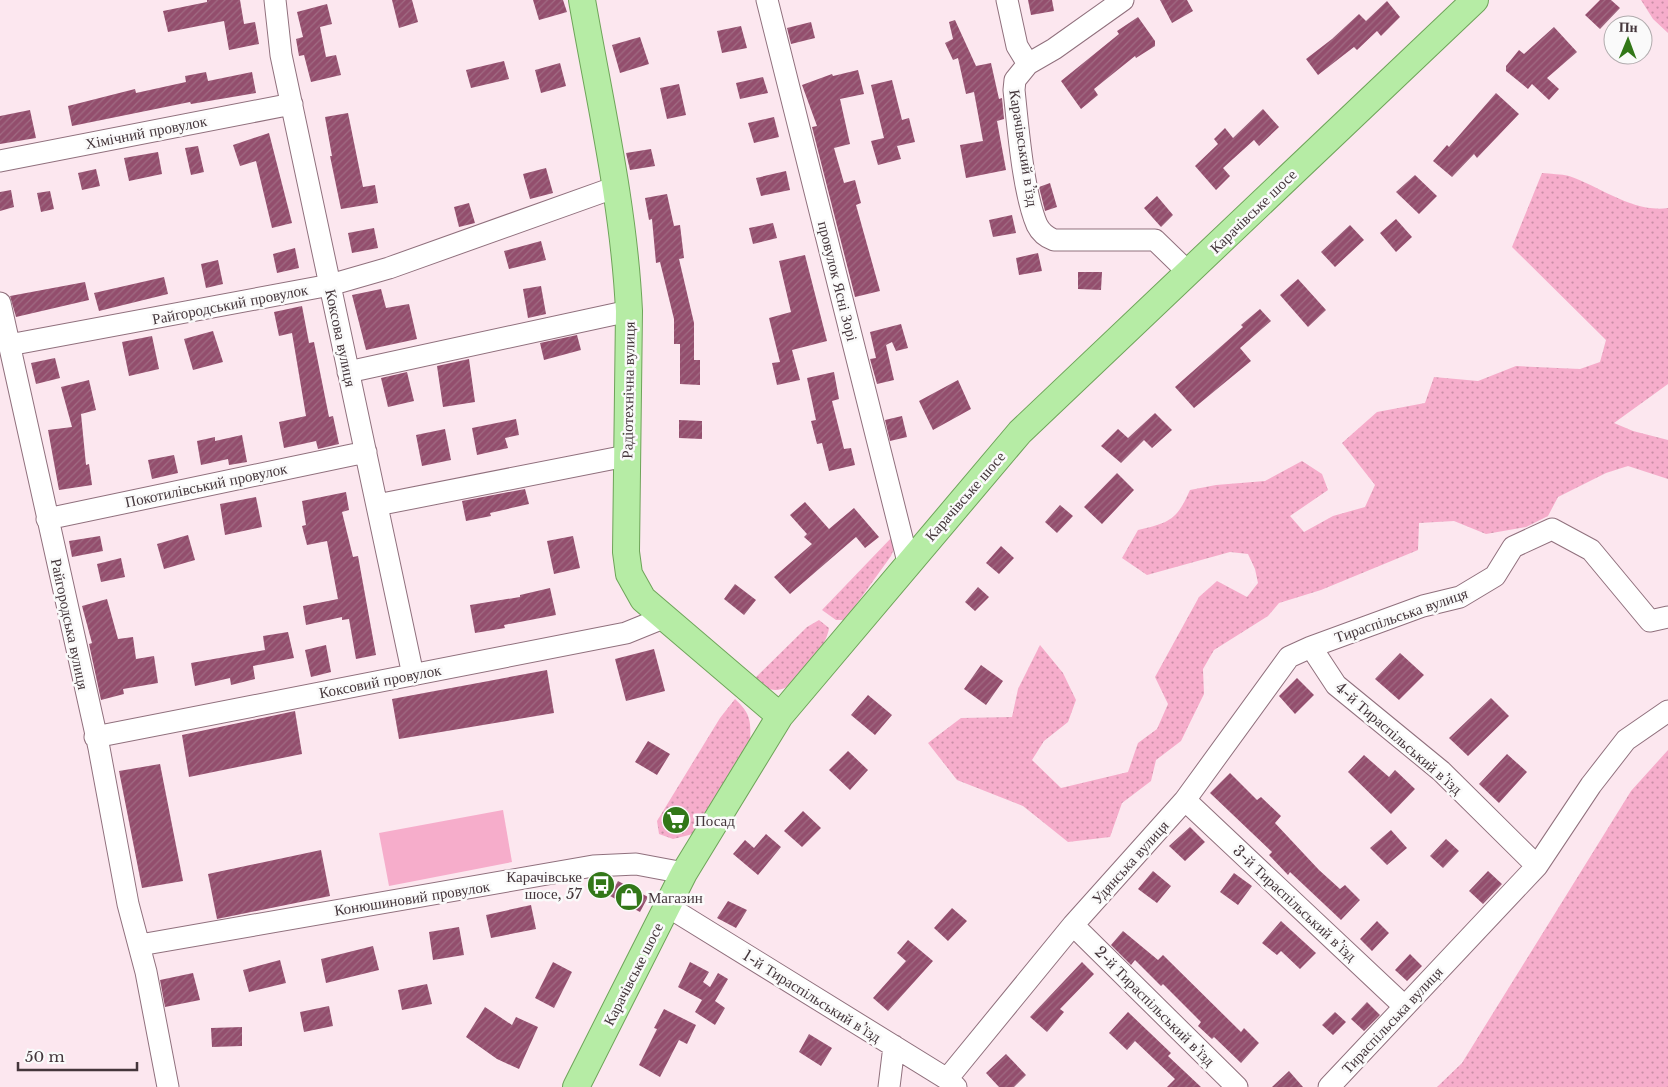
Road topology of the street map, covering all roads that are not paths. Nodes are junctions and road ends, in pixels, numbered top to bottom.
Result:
1 (274, 0) edge
2 (582, 0) edge
3 (767, 0) edge
4 (1007, 0) edge
5 (1123, 0) edge
6 (1475, 0) edge
7 (1028, 64) junction
8 (292, 104) junction
9 (0, 161) edge
10 (616, 188) junction
11 (1188, 272) junction
12 (330, 285) junction
13 (0, 302) edge
14 (629, 311) junction
15 (9, 345) junction
16 (348, 372) junction
17 (366, 452) junction
18 (626, 456) junction
19 (377, 505) junction
20 (47, 519) junction
21 (908, 562) junction
22 (1668, 617) edge
23 (662, 618) junction
24 (1311, 647) junction
25 (413, 674) junction
26 (1668, 711) edge
27 (780, 716) junction
28 (95, 737) junction
29 (1185, 800) junction
30 (1537, 866) junction
31 (684, 873) junction
32 (667, 906) junction
33 (1073, 924) junction
34 (140, 945) junction
35 (1404, 1006) junction
36 (894, 1046) junction
37 (951, 1083) edge
38 (168, 1087) edge
39 (576, 1087) edge
40 (889, 1087) edge
41 (1237, 1087) edge
42 (1330, 1087) edge

1 - 8 street, Коксова вулиця
2 - 10 main road, Радіотехнічна вулиця
3 - 21 street, провулок Ясні Зорі
4 - 7 street
5 - 7 street
6 - 11 main road, Карачівське шосе
7 - 11 street, Карачівський в’їзд
8 - 9 street, Хімічний провулок
8 - 12 street, Коксова вулиця
10 - 12 street, Райгородський провулок
10 - 14 main road, Радіотехнічна вулиця
11 - 21 main road, Карачівське шосе
12 - 15 street, Райгородський провулок
12 - 16 street, Коксова вулиця
13 - 15 street, Райгородська вулиця
14 - 16 street
14 - 18 main road, Радіотехнічна вулиця
15 - 20 street, Райгородська вулиця
16 - 17 street, Коксова вулиця
17 - 19 street, Коксова вулиця
17 - 20 street, Покотилівський провулок
18 - 19 street
18 - 23 main road, Радіотехнічна вулиця
19 - 25 street, Коксова вулиця
20 - 28 street, Райгородська вулиця
21 - 27 main road, Карачівське шосе
22 - 24 street, Тираспільська вулиця
23 - 25 street, Коксовий провулок
23 - 27 main road, Радіотехнічна вулиця
24 - 29 street, Удянська вулиця
24 - 30 street, 4-й Тираспільський в’їзд
25 - 28 street, Коксовий провулок
26 - 30 street, Тираспільська вулиця
27 - 31 main road, Карачівське шосе
28 - 34 street, Райгородська вулиця
29 - 33 street, Удянська вулиця
29 - 35 street, 3-й Тираспільський в’їзд
30 - 35 street, Тираспільська вулиця
31 - 32 main road, Карачівське шосе
31 - 34 street, Конюшиновий провулок
32 - 36 street, 1-й Тираспільський в’їзд
32 - 39 main road, Карачівське шосе
33 - 37 street, Удянська вулиця
33 - 41 street, 2-й Тираспільський в’їзд
34 - 38 street, Райгородська вулиця
35 - 42 street, Тираспільська вулиця
36 - 37 street, 1-й Тираспільський в’їзд
36 - 40 street

